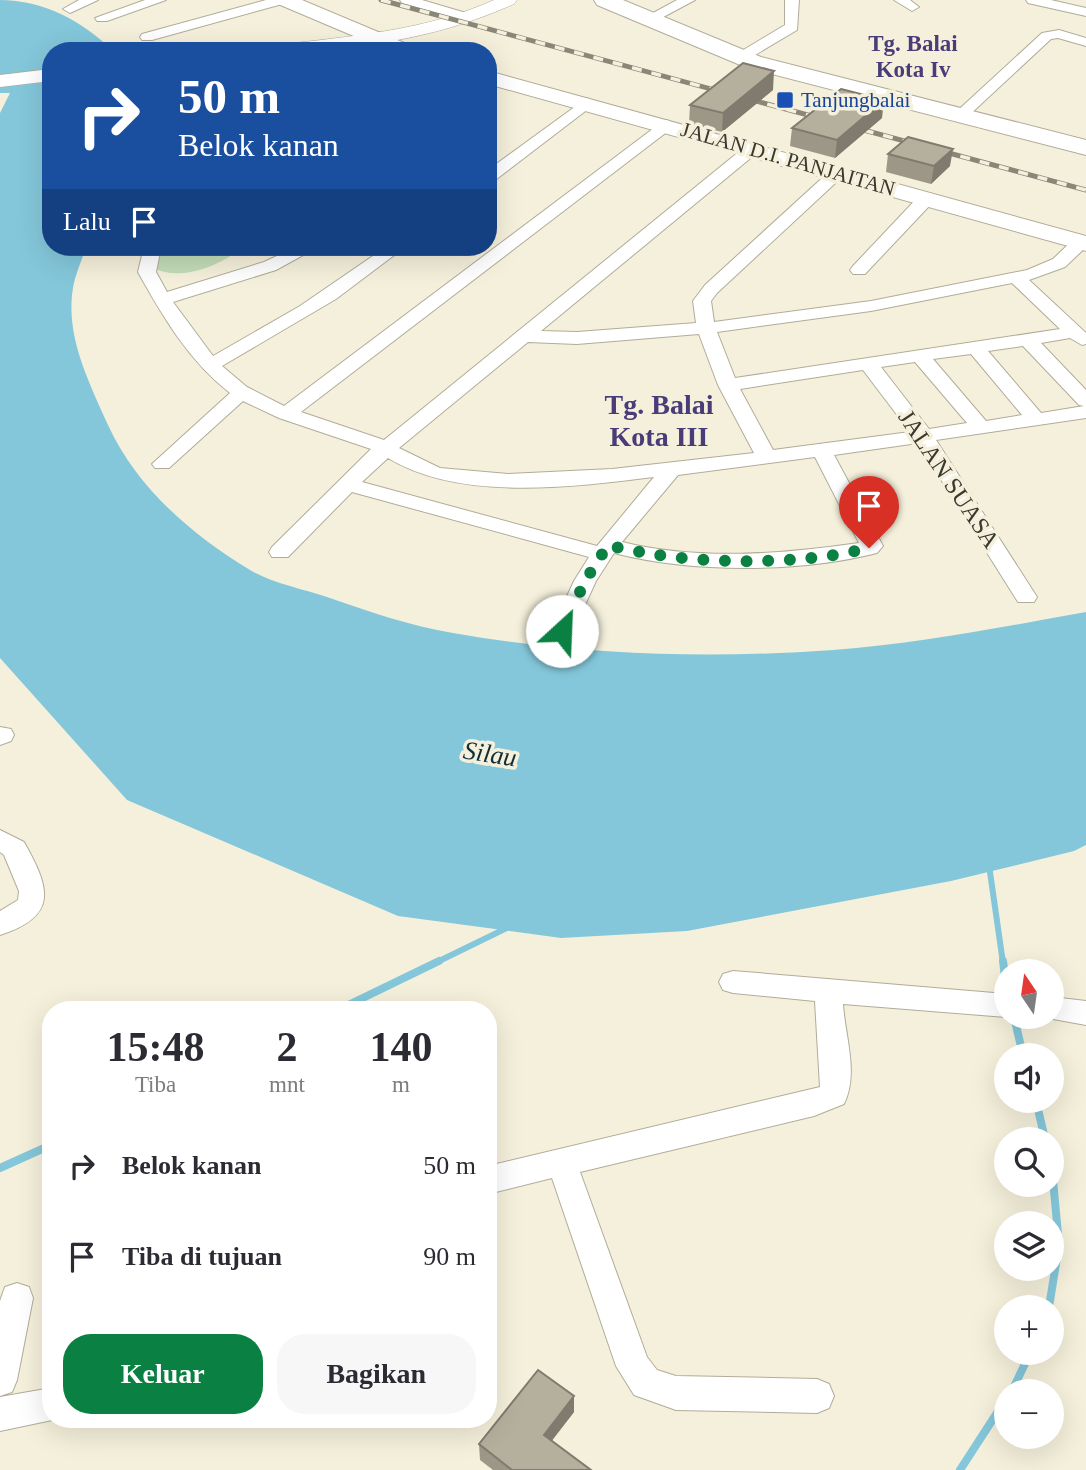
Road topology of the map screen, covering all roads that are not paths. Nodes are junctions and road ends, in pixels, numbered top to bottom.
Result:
1 (91, 0) edge
2 (159, 0) edge
3 (283, 0) edge
4 (407, 0) edge
5 (508, 0) edge
6 (605, 0) edge
7 (688, 0) edge
8 (792, 0) edge
9 (1033, 0) edge
10 (70, 9) dead end
11 (1086, 12) edge
12 (102, 18) dead end
13 (468, 18) junction
14 (649, 19) junction
15 (146, 37) dead end
16 (380, 40) junction
17 (361, 42) edge
18 (385, 42) edge
19 (1086, 42) edge
20 (740, 58) junction
21 (42, 76) edge
22 (497, 79) edge
23 (0, 81) edge
24 (587, 103) junction
25 (960, 116) junction
26 (667, 125) junction
27 (1086, 148) edge
28 (752, 149) junction
29 (497, 171) edge
30 (837, 173) junction
31 (927, 198) junction
32 (1083, 243) edge
33 (497, 254) edge
34 (150, 256) edge
35 (291, 256) edge
36 (384, 256) edge
37 (494, 256) edge
38 (859, 270) dead end
39 (1016, 277) junction
40 (165, 299) junction
41 (707, 328) junction
42 (1079, 331) edge
43 (527, 336) junction
44 (1027, 339) junction
45 (975, 347) junction
46 (920, 356) junction
47 (868, 364) junction
48 (211, 365) junction
49 (728, 385) junction
50 (242, 392) junction
51 (1086, 401) edge
52 (1086, 412) edge
53 (287, 413) junction
54 (1036, 419) junction
55 (981, 427) junction
56 (923, 435) junction
57 (389, 448) junction
58 (821, 450) junction
59 (767, 458) junction
60 (162, 464) dead end
61 (671, 470) junction
62 (346, 484) junction
63 (605, 550) junction
64 (280, 552) dead end
65 (1026, 597) dead end
66 (562, 631) dead end
67 (0, 840) edge
68 (0, 924) edge
69 (733, 982) dead end
70 (830, 992) junction
71 (994, 1004) edge
72 (1064, 1010) edge
73 (1086, 1013) edge
74 (562, 1163) junction
75 (497, 1178) edge
76 (17, 1298) dead end
77 (0, 1380) edge
78 (817, 1396) dead end
79 (42, 1407) edge
80 (0, 1414) edge

1 - 10 street
2 - 12 street
3 - 15 street
3 - 16 main road
4 - 13 street
5 - 13 street
6 - 14 highway
7 - 14 street
8 - 20 street
9 - 11 street
13 - 16 street
14 - 20 highway
16 - 17 street
16 - 18 main road
19 - 25 street
20 - 25 highway
21 - 23 street
22 - 24 main road, JALAN D.I. PANJAITAN
24 - 26 main road, JALAN D.I. PANJAITAN
24 - 29 street
25 - 27 highway
26 - 28 main road, JALAN D.I. PANJAITAN
26 - 33 street
28 - 30 main road, JALAN D.I. PANJAITAN
28 - 43 street
30 - 31 main road, JALAN D.I. PANJAITAN
30 - 41 street
31 - 32 main road, JALAN D.I. PANJAITAN
31 - 38 street
32 - 39 street
34 - 40 street
35 - 40 street
36 - 48 street
37 - 53 street
39 - 41 street
39 - 42 street
40 - 48 street
41 - 43 street
41 - 49 street
42 - 44 street
43 - 57 street
44 - 45 street
44 - 51 street
45 - 46 street
45 - 54 street
46 - 47 street
46 - 55 street
47 - 49 street
47 - 56 street, JALAN SUASA
48 - 50 street
49 - 59 street
50 - 53 street
50 - 60 street
52 - 54 street
53 - 57 street
54 - 55 street
55 - 56 street
56 - 58 street
56 - 65 street, JALAN SUASA
57 - 61 street
57 - 62 street
58 - 59 street
58 - 63 street
59 - 61 street
61 - 63 street
62 - 63 street
62 - 64 street
63 - 66 street
67 - 68 street
69 - 70 street
70 - 71 street
70 - 74 street
72 - 73 street
74 - 75 street
74 - 78 street
76 - 77 street
79 - 80 street

